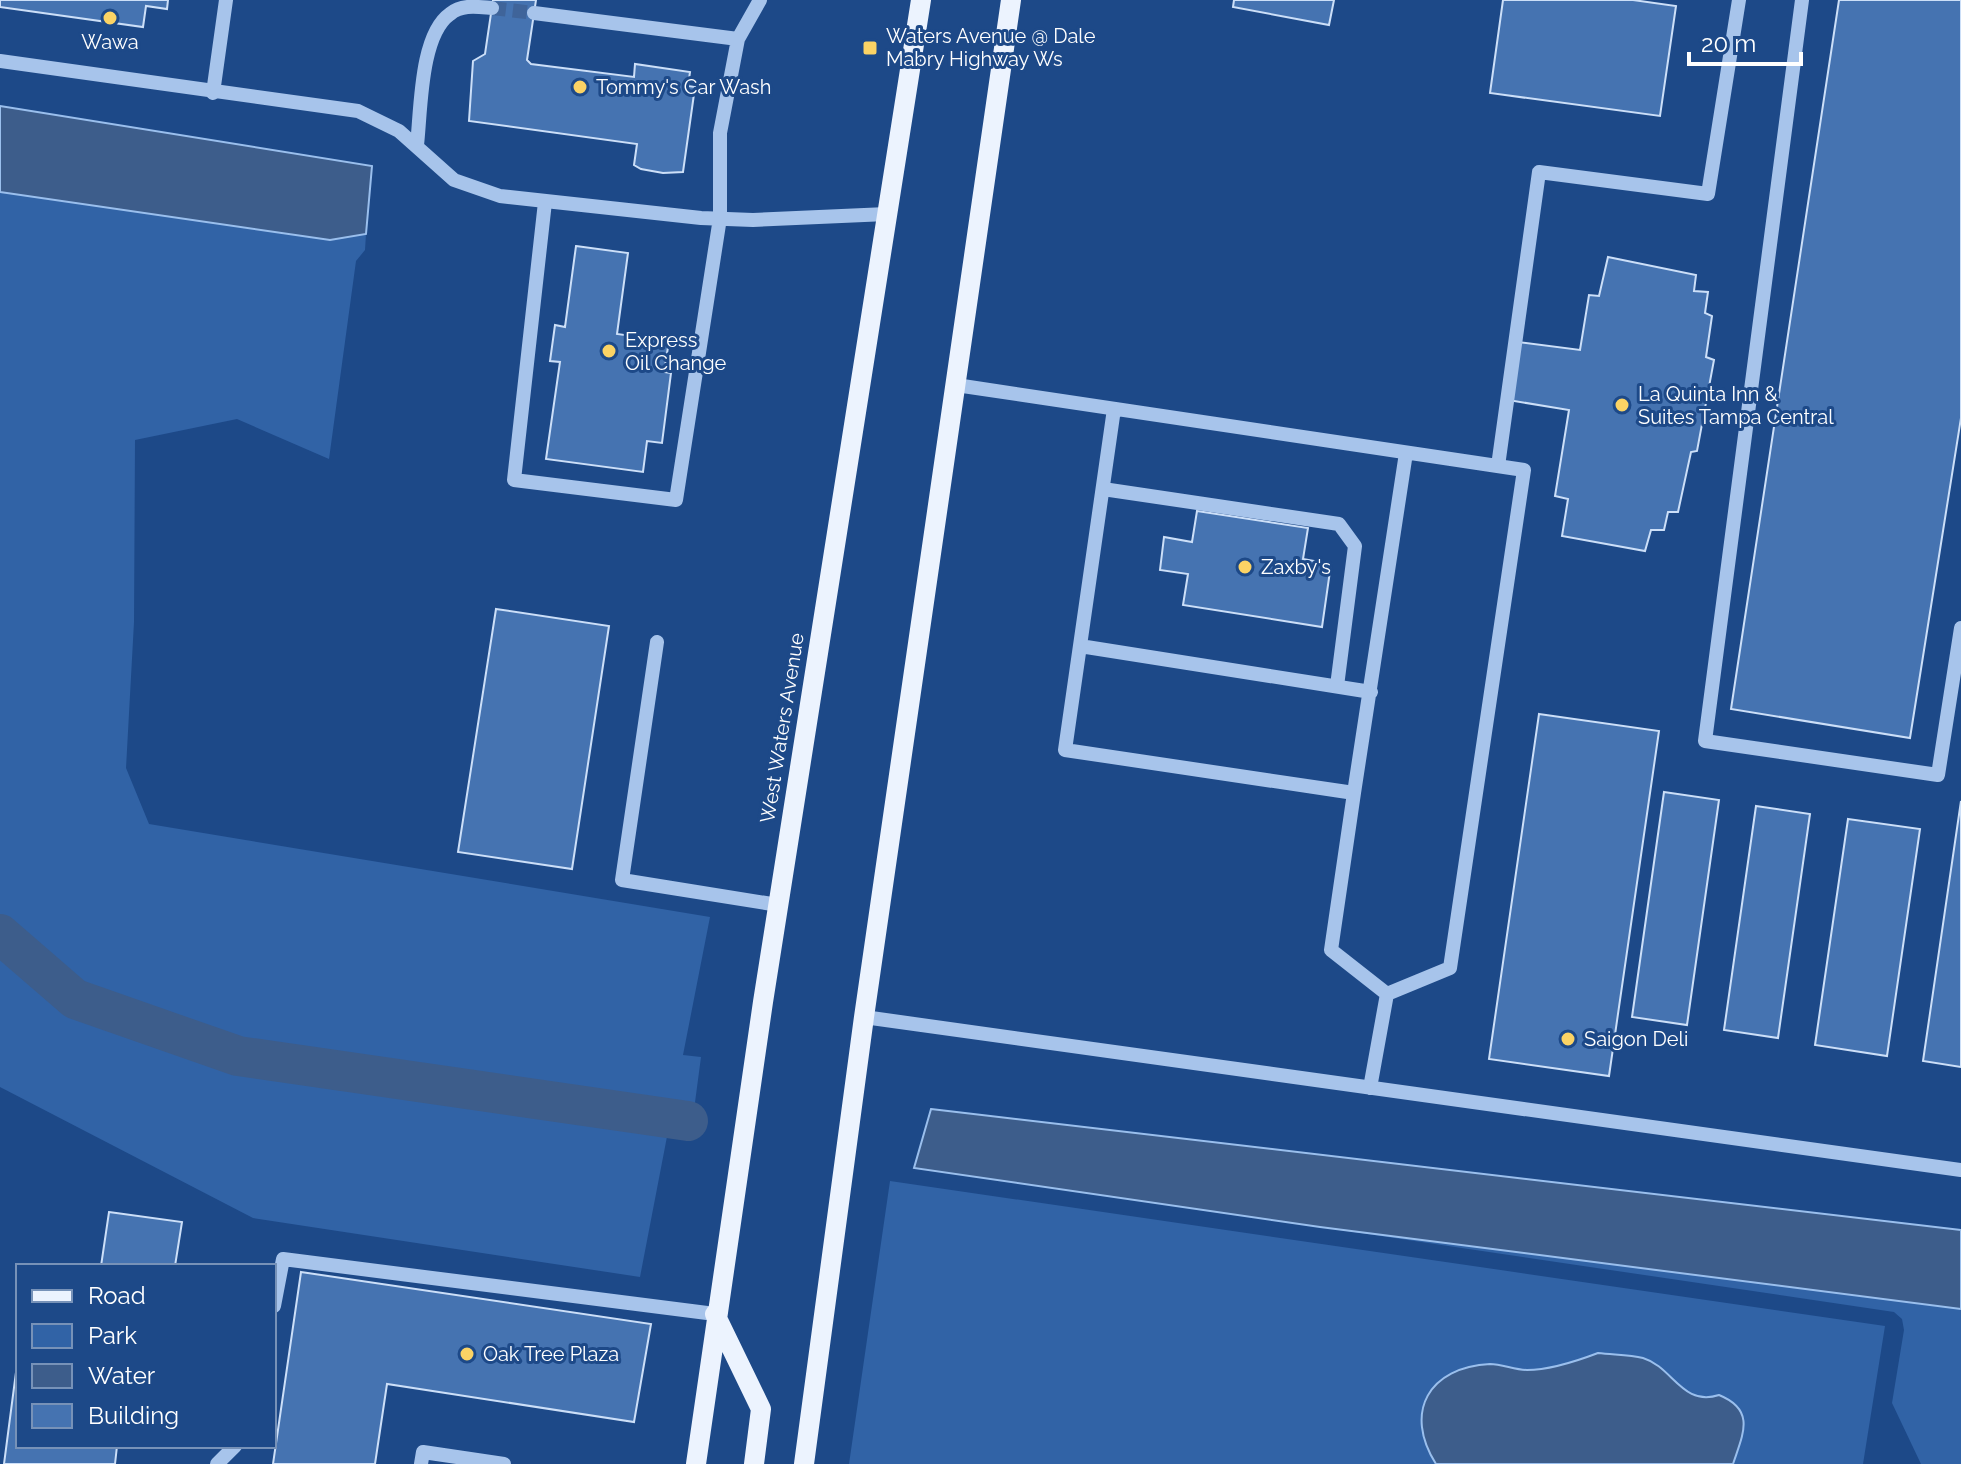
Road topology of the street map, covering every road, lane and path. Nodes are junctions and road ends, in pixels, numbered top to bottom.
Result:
1 (226, 0) edge
2 (760, 0) edge
3 (921, 0) edge
4 (1011, 0) edge
5 (1739, 0) edge
6 (1802, 0) edge
7 (492, 8) dead end
8 (534, 13) tunnel mouth
9 (738, 39) junction
10 (0, 61) edge
11 (213, 93) junction
12 (417, 145) junction
13 (545, 202) junction
14 (887, 214) junction
15 (720, 218) junction
16 (956, 385) junction
17 (1114, 409) junction
18 (1406, 453) junction
19 (1498, 466) junction
20 (1103, 489) junction
21 (1961, 628) edge
22 (657, 642) dead end
23 (1080, 646) junction
24 (1337, 686) junction
25 (1371, 692) junction
26 (1354, 793) junction
27 (778, 905) junction
28 (1387, 994) junction
29 (864, 1017) junction
30 (1370, 1088) junction
31 (1961, 1170) edge
32 (276, 1296) edge
33 (715, 1314) junction
34 (233, 1448) edge
35 (217, 1464) edge
36 (421, 1464) edge
37 (504, 1464) edge
38 (696, 1464) edge
39 (754, 1464) edge
40 (804, 1464) edge

1 - 11 lane
2 - 9 lane
3 - 14 main road, West Waters Avenue
4 - 16 main road
5 - 19 lane
6 - 21 lane
7 - 12 lane
8 - 9 lane
9 - 15 lane
10 - 11 lane
11 - 12 lane
12 - 13 lane
13 - 15 lane
13 - 15 lane
14 - 15 lane
14 - 27 main road, West Waters Avenue
16 - 17 lane
16 - 29 main road
17 - 18 lane
17 - 20 lane
18 - 19 lane
18 - 25 lane
19 - 28 lane
20 - 23 lane
20 - 24 lane
22 - 27 lane
23 - 24 lane
23 - 26 lane
24 - 25 lane
25 - 26 lane
26 - 28 lane
27 - 33 main road, West Waters Avenue
28 - 30 lane
29 - 30 lane
29 - 40 main road
30 - 31 lane
32 - 33 lane
33 - 38 main road, West Waters Avenue
33 - 39 main road
34 - 35 lane
36 - 37 lane

